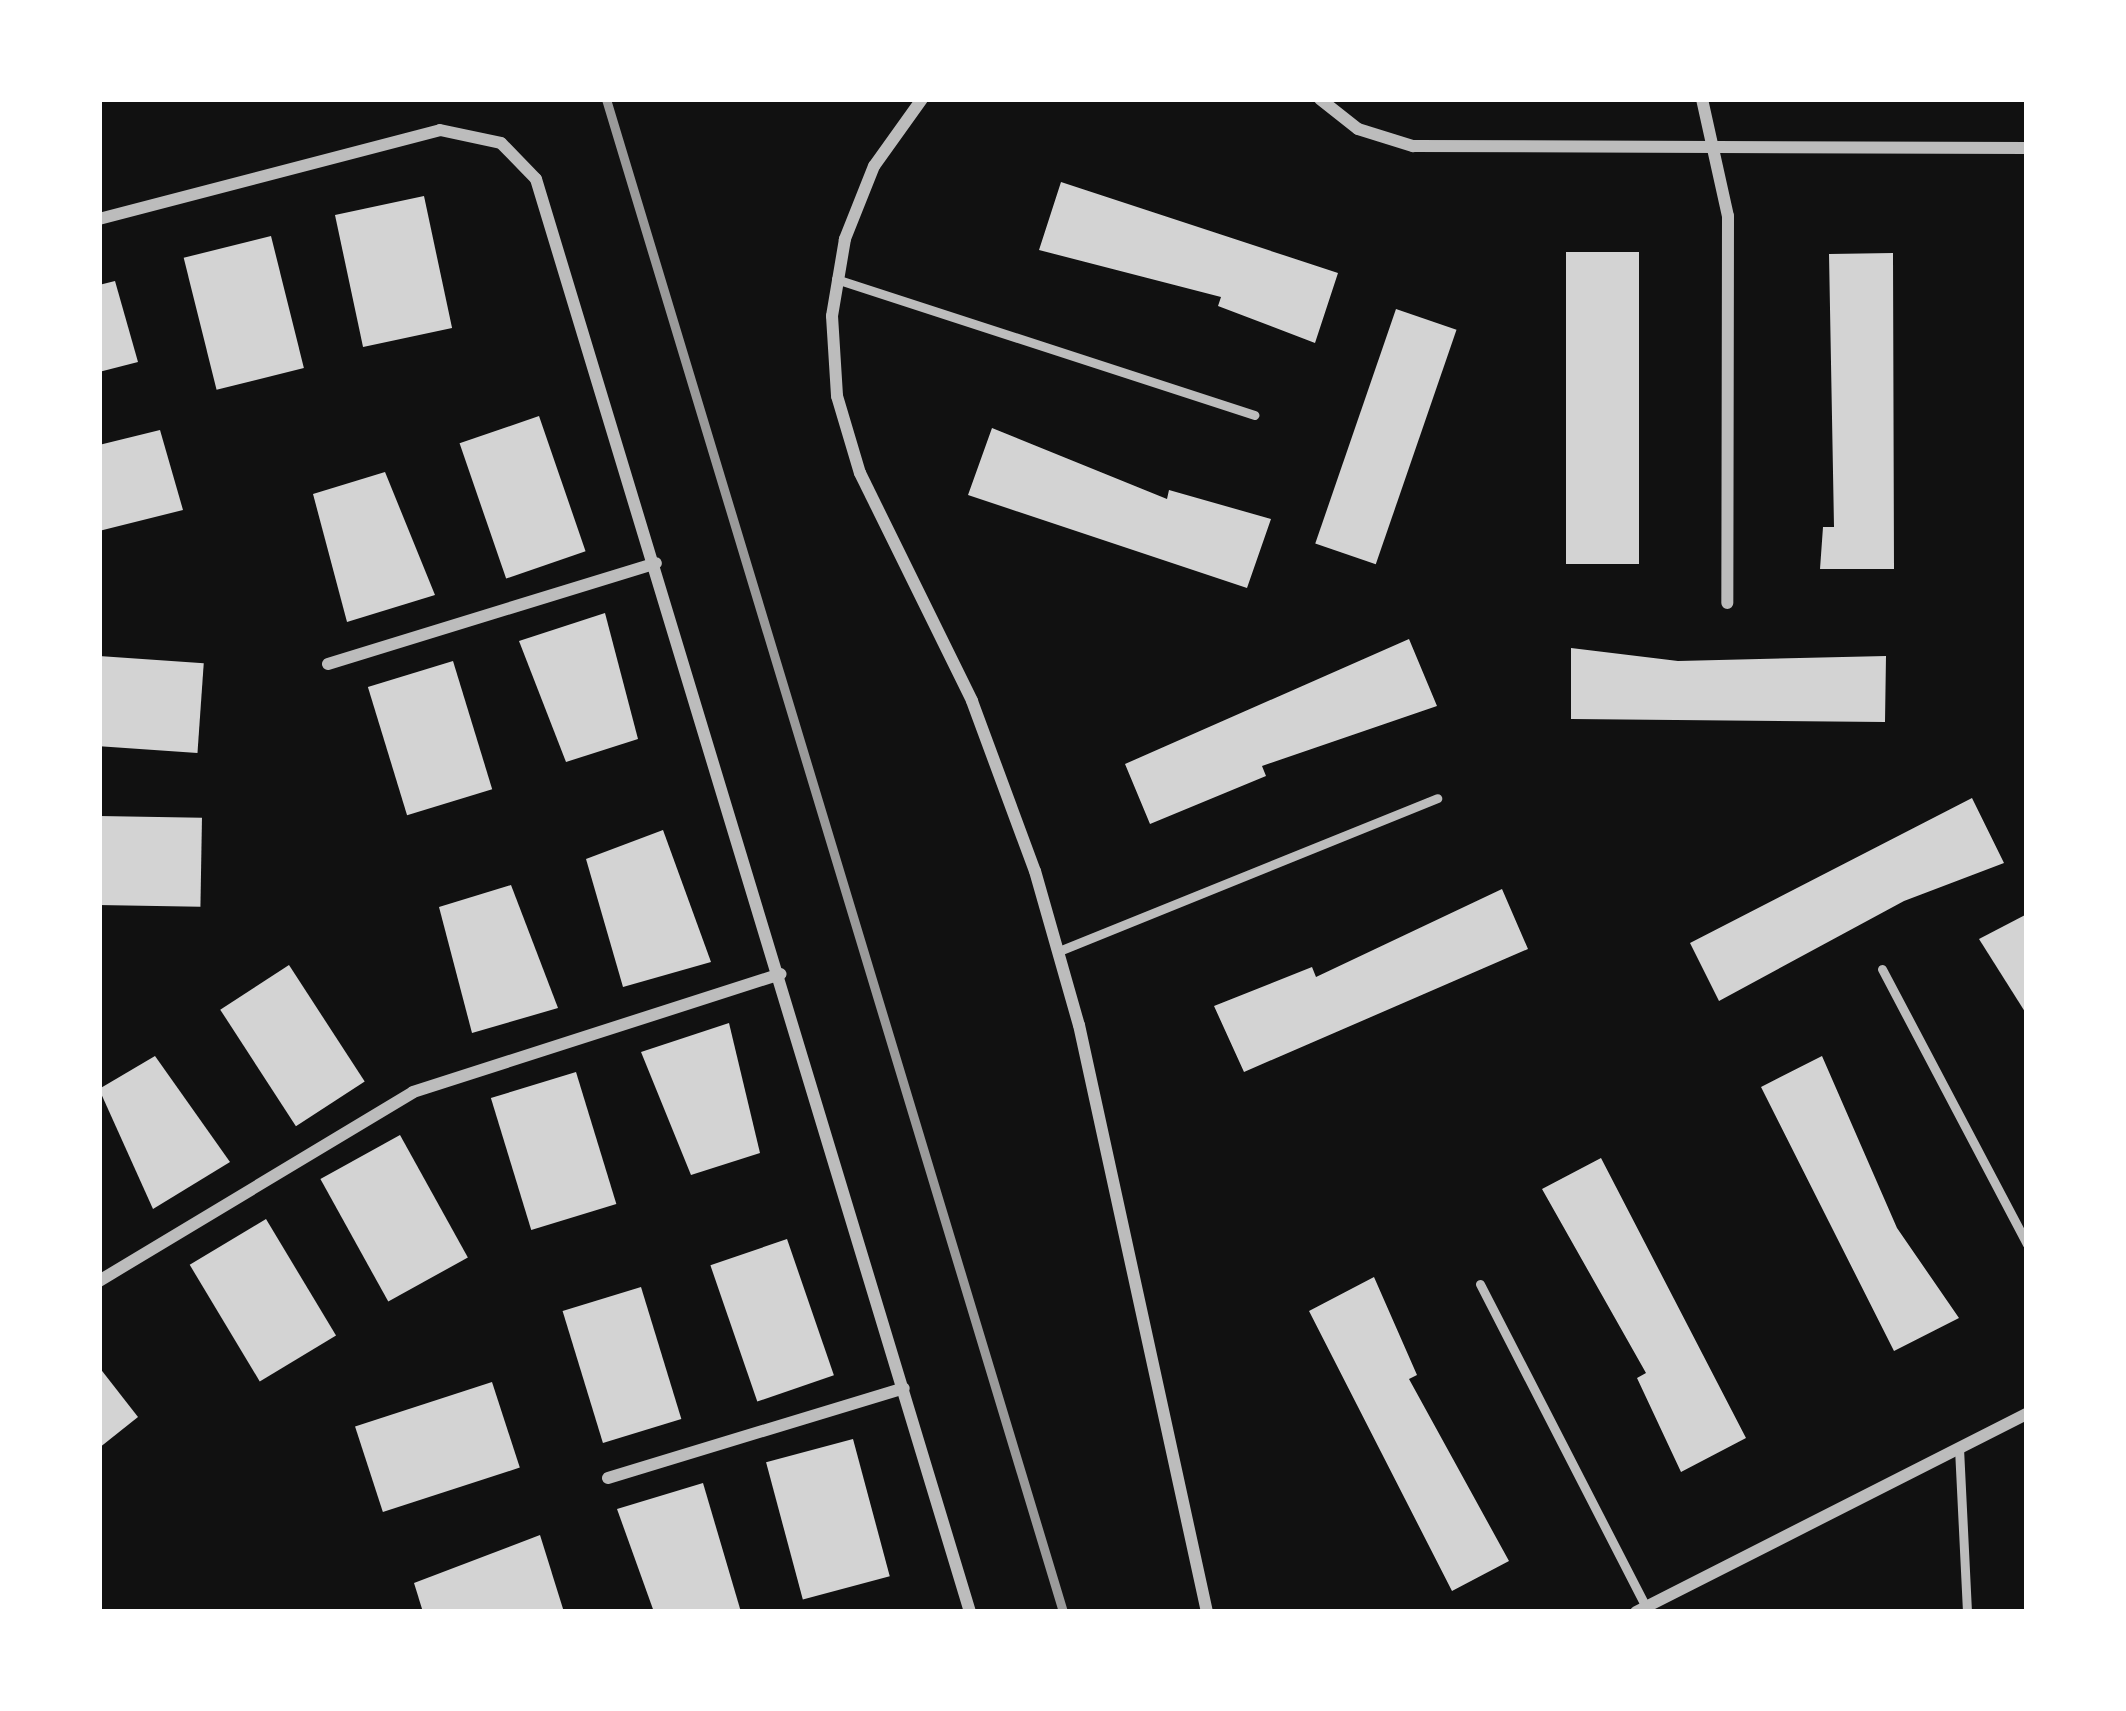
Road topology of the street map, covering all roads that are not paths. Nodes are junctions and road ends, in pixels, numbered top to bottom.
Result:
1 (922, 99) edge
2 (1320, 99) edge
3 (1702, 99) edge
4 (1716, 145) junction
5 (2027, 148) edge
6 (99, 219) edge
7 (836, 279) junction
8 (1254, 415) dead end
9 (656, 563) junction
10 (1727, 603) dead end
11 (328, 664) dead end
12 (1437, 798) dead end
13 (1059, 951) junction
14 (1882, 969) dead end
15 (780, 974) junction
16 (2027, 1244) edge
17 (99, 1281) edge
18 (1480, 1284) dead end
19 (904, 1388) junction
20 (2027, 1414) edge
21 (1959, 1448) junction
22 (608, 1478) dead end
23 (1641, 1609) edge
24 (970, 1612) edge
25 (1207, 1612) edge
26 (1967, 1612) edge

1 - 7 street
2 - 4 street
3 - 4 street
4 - 5 street
4 - 10 street
6 - 9 street
7 - 8 lane
7 - 13 street
9 - 11 street
9 - 15 street
12 - 13 lane
13 - 25 street
14 - 16 lane
15 - 17 street
15 - 19 street
18 - 23 lane
19 - 22 street
19 - 24 street
20 - 21 street
21 - 23 street
21 - 26 lane

